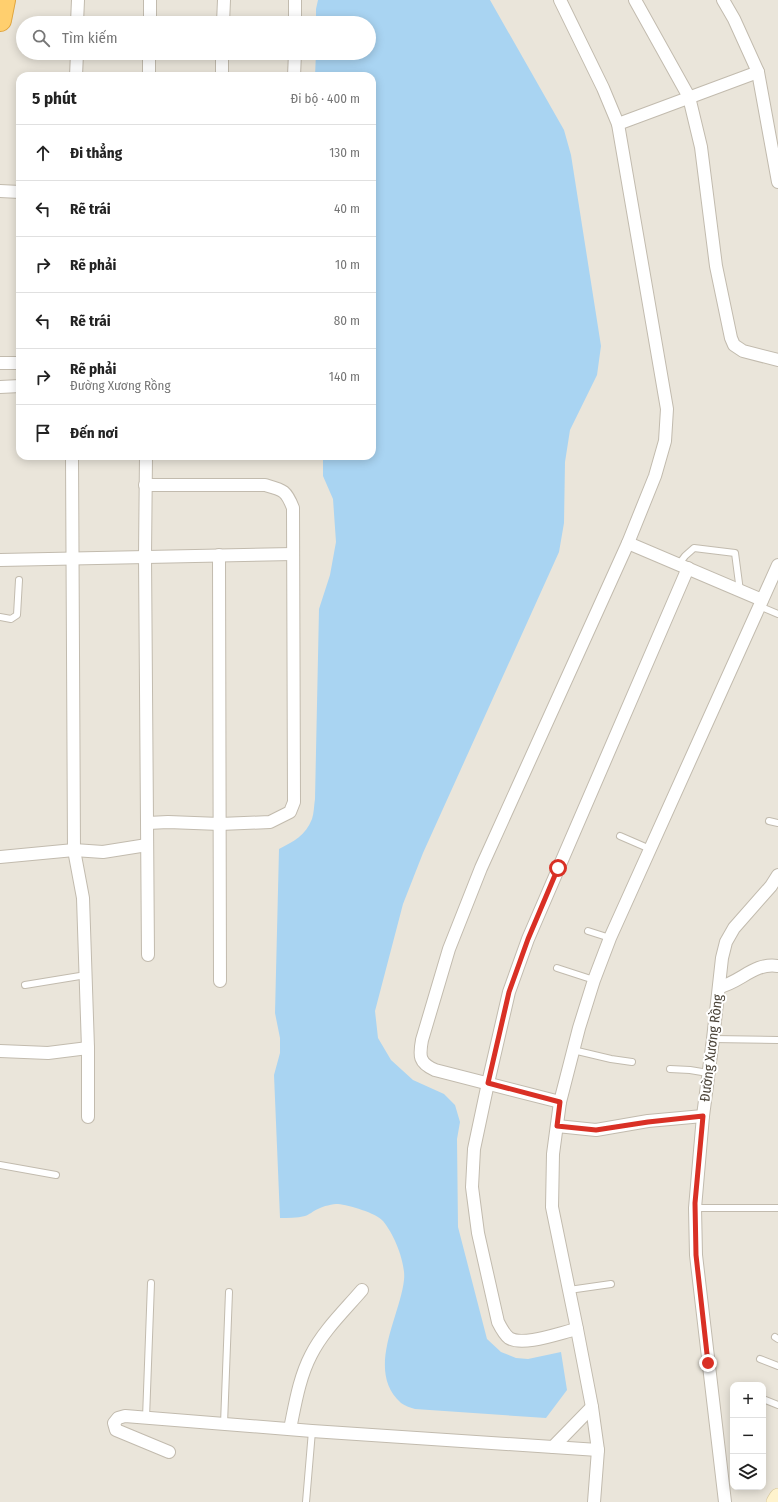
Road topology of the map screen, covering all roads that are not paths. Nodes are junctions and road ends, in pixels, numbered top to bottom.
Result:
1 (4, 0) edge
2 (78, 0) edge
3 (150, 0) edge
4 (224, 0) edge
5 (295, 0) edge
6 (560, 0) edge
7 (635, 0) edge
8 (723, 0) edge
9 (77, 16) edge
10 (150, 16) edge
11 (223, 16) edge
12 (295, 16) edge
13 (0, 20) edge
14 (77, 60) edge
15 (149, 60) edge
16 (222, 60) edge
17 (295, 60) edge
18 (76, 72) edge
19 (148, 72) edge
20 (222, 72) edge
21 (294, 72) edge
22 (758, 72) junction
23 (689, 97) junction
24 (618, 124) junction
25 (778, 182) edge
26 (0, 191) edge
27 (16, 192) edge
28 (778, 360) edge
29 (0, 363) edge
30 (16, 363) edge
31 (16, 386) edge
32 (0, 387) edge
33 (72, 460) edge
34 (146, 460) edge
35 (145, 485) junction
36 (628, 543) junction
37 (293, 554) junction
38 (219, 555) junction
39 (145, 556) junction
40 (72, 559) junction
41 (0, 560) edge
42 (778, 565) edge
43 (683, 566) junction
44 (19, 580) dead end
45 (740, 591) junction
46 (760, 603) junction
47 (778, 614) edge
48 (0, 617) edge
49 (769, 821) dead end
50 (148, 823) junction
51 (220, 824) junction
52 (778, 824) edge
53 (620, 836) dead end
54 (147, 845) junction
55 (650, 848) junction
56 (74, 850) junction
57 (0, 857) edge
58 (778, 875) edge
59 (588, 931) dead end
60 (610, 938) junction
61 (148, 955) dead end
62 (778, 966) edge
63 (557, 968) dead end
64 (86, 975) junction
65 (594, 980) junction
66 (220, 982) dead end
67 (25, 985) dead end
68 (718, 987) junction
69 (713, 1038) junction
70 (778, 1040) edge
71 (88, 1048) junction
72 (573, 1050) junction
73 (0, 1051) edge
74 (632, 1062) dead end
75 (670, 1069) dead end
76 (708, 1073) junction
77 (488, 1083) junction
78 (560, 1102) junction
79 (703, 1116) junction
80 (88, 1117) dead end
81 (557, 1126) junction
82 (0, 1165) edge
83 (56, 1175) dead end
84 (695, 1208) junction
85 (778, 1208) edge
86 (151, 1283) dead end
87 (611, 1284) dead end
88 (362, 1290) dead end
89 (568, 1290) junction
90 (229, 1292) dead end
91 (577, 1329) junction
92 (760, 1359) dead end
93 (778, 1366) edge
94 (766, 1400) edge
95 (778, 1405) edge
96 (592, 1407) junction
97 (146, 1418) junction
98 (224, 1424) junction
99 (290, 1429) junction
100 (312, 1431) junction
101 (553, 1447) junction
102 (598, 1450) junction
103 (169, 1452) dead end
104 (778, 1496) edge
105 (306, 1502) edge
106 (594, 1502) edge
107 (724, 1502) edge
108 (775, 1502) edge

1 - 13 highway
2 - 9 street
3 - 10 street
4 - 11 street
5 - 12 street
6 - 24 street
7 - 23 street
8 - 22 street
14 - 18 street
15 - 19 street
16 - 20 street
17 - 21 street
22 - 23 street
22 - 25 street
23 - 24 street
23 - 28 street
24 - 36 street
26 - 27 street
29 - 30 street
31 - 32 street
33 - 40 street
34 - 35 street
35 - 37 street
35 - 39 street
36 - 43 street
36 - 77 street
37 - 38 street
37 - 51 street
38 - 39 street
38 - 51 street
39 - 40 street
39 - 50 street
40 - 41 street
40 - 56 street
42 - 46 street
43 - 45 street
43 - 45 lane
43 - 77 street
44 - 48 lane
45 - 46 street
46 - 47 lane
46 - 55 street
49 - 52 lane
50 - 51 street
50 - 54 street
51 - 66 street
53 - 55 lane
54 - 56 street
54 - 61 street
55 - 60 street
56 - 57 street
56 - 64 street
58 - 68 street, Đường Xương Rồng
59 - 60 lane
60 - 65 street
62 - 68 street
63 - 65 lane
64 - 67 lane
64 - 71 street
65 - 72 street
68 - 69 street, Đường Xương Rồng
69 - 70 lane
69 - 76 street, Đường Xương Rồng
71 - 73 street
71 - 80 street
72 - 74 lane
72 - 78 street
75 - 76 lane
76 - 79 street, Đường Xương Rồng
77 - 78 street
77 - 91 street
78 - 81 street
79 - 81 street
79 - 84 street, Đường Xương Rồng
81 - 89 street
82 - 83 lane
84 - 85 lane
84 - 107 street, Đường Xương Rồng
86 - 97 lane
87 - 89 lane
88 - 99 street
89 - 91 street
90 - 98 lane
91 - 96 street
92 - 93 lane
94 - 95 lane
96 - 101 street
96 - 102 street
97 - 98 street
97 - 103 street
98 - 99 street
99 - 100 street
100 - 101 street
100 - 105 lane
101 - 102 street
102 - 106 street
104 - 108 street

